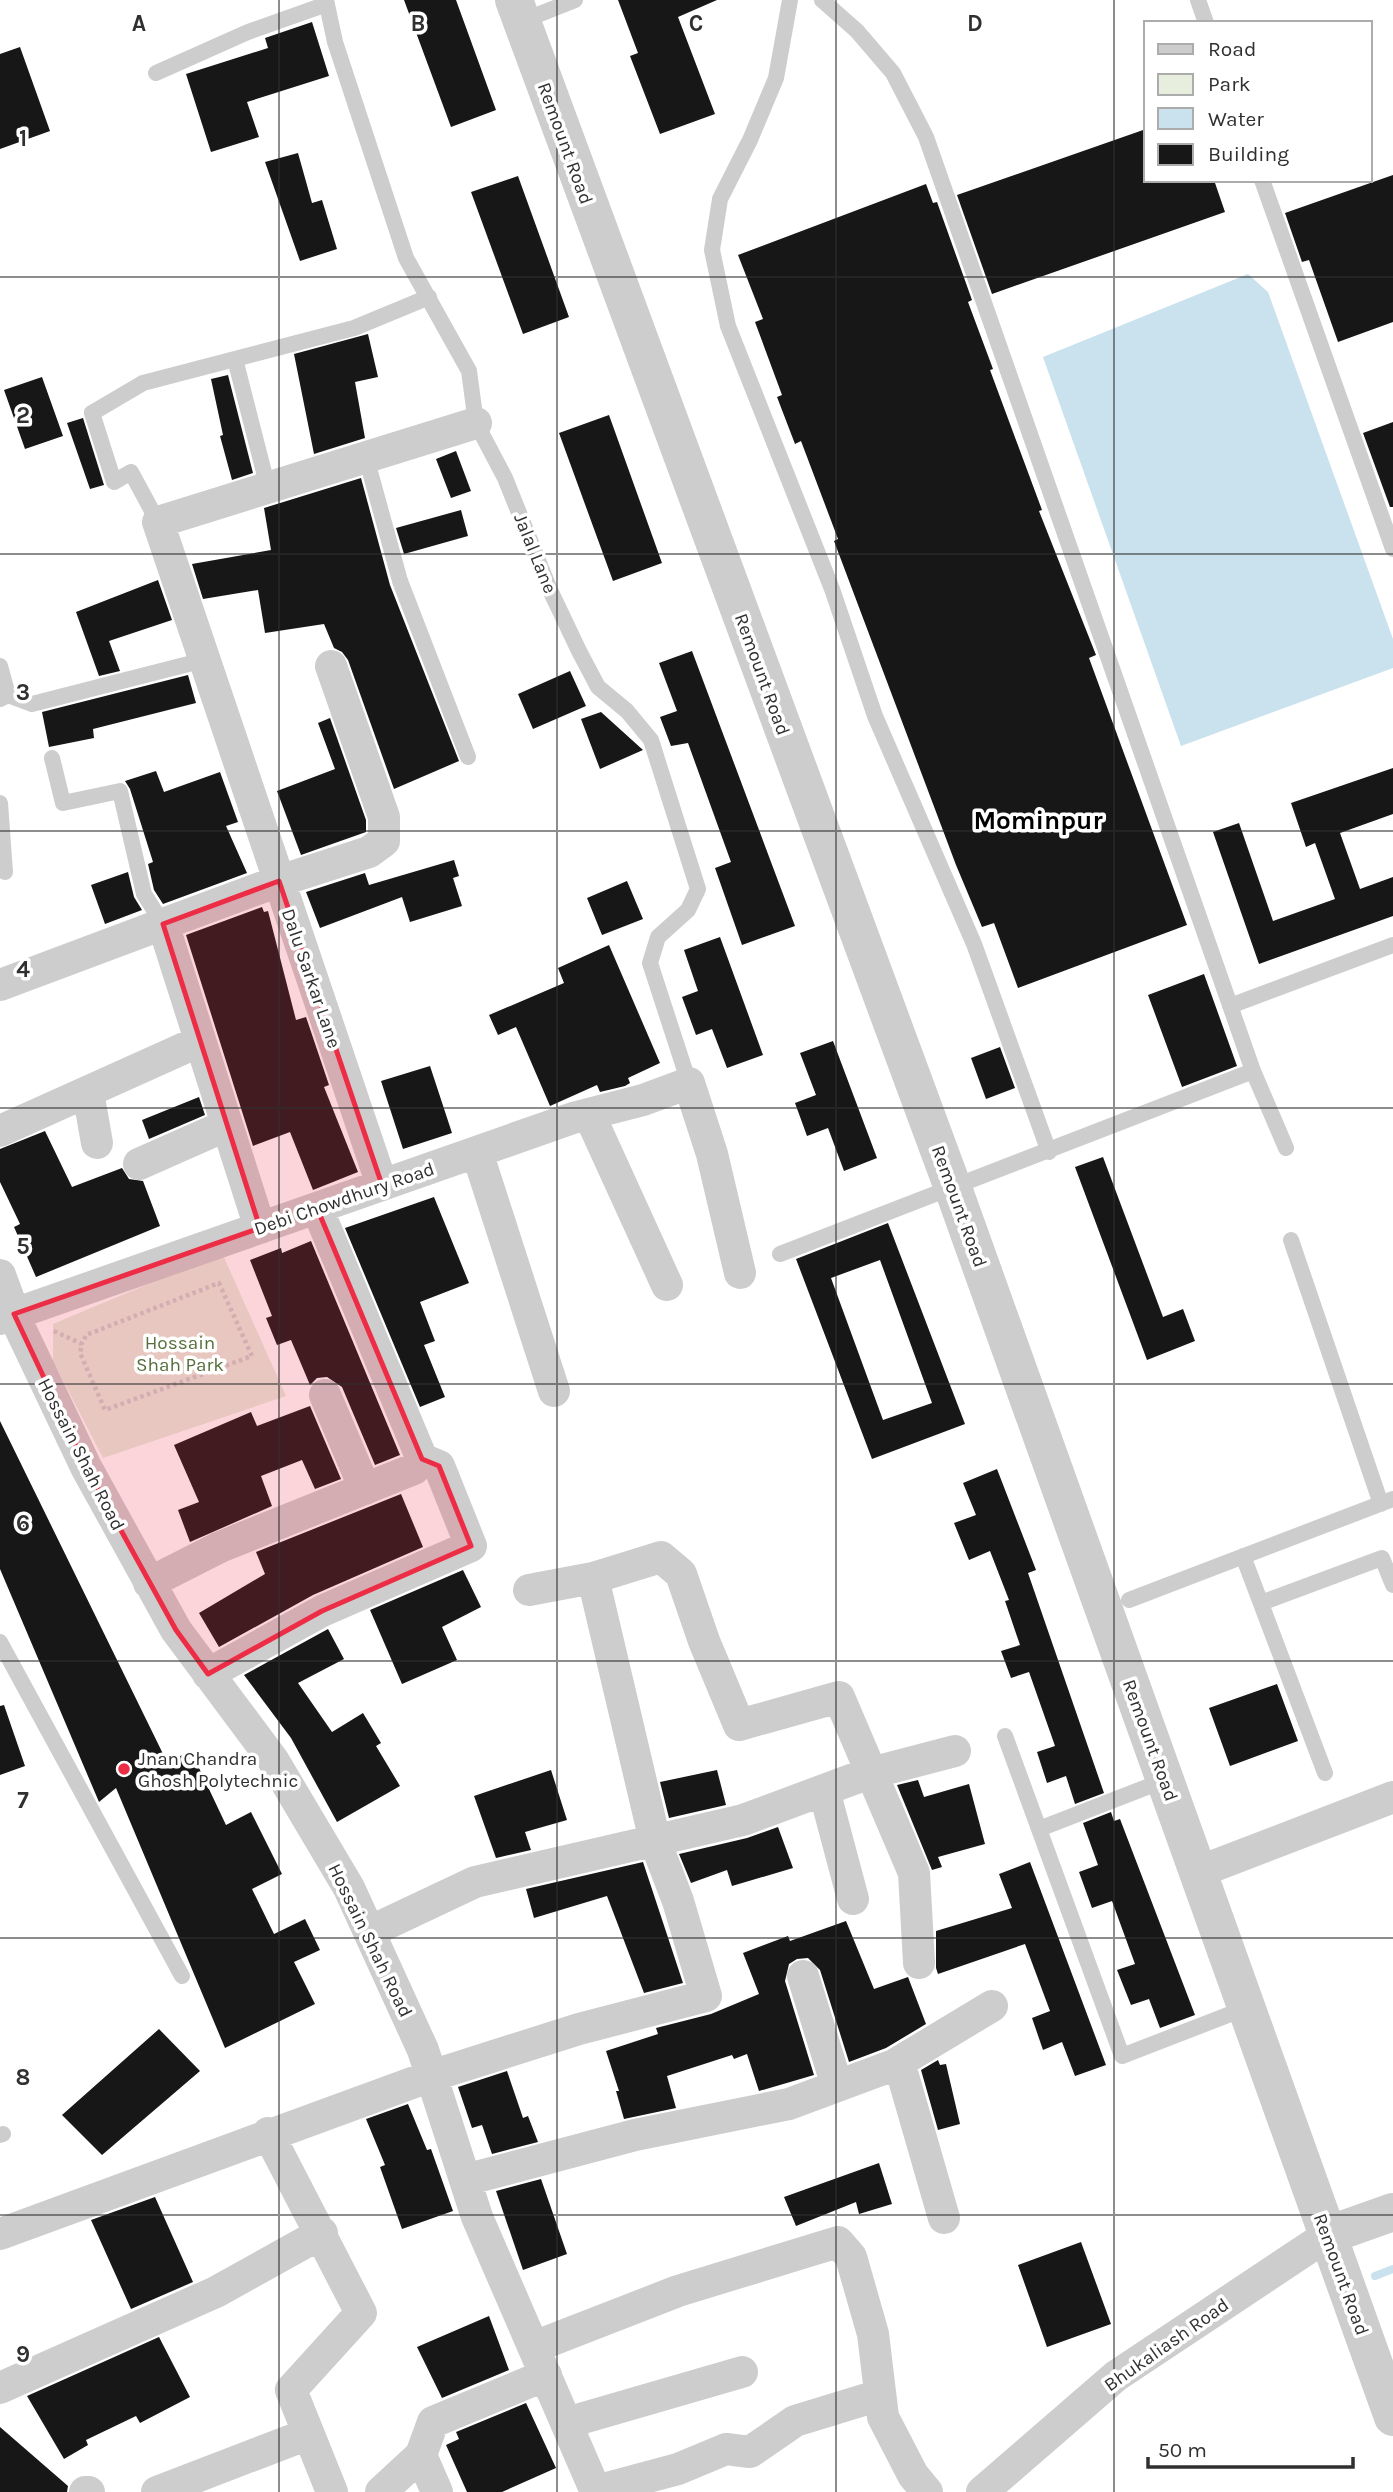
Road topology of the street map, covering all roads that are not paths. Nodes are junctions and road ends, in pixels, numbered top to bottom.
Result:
1 (575, 0) edge
2 (790, 0) edge
3 (821, 0) edge
4 (1198, 0) edge
5 (326, 2) edge
6 (518, 10) edge
7 (1205, 21) edge
8 (156, 73) dead end
9 (1263, 182) edge
10 (429, 298) junction
11 (235, 359) junction
12 (476, 423) junction
13 (366, 457) junction
14 (268, 488) junction
15 (158, 522) junction
16 (1393, 549) edge
17 (204, 660) junction
18 (0, 666) edge
19 (331, 666) dead end
20 (4, 697) edge
21 (468, 757) dead end
22 (52, 758) dead end
23 (1, 812) edge
24 (5, 872) dead end
25 (279, 881) junction
26 (163, 924) junction
27 (1393, 945) edge
28 (0, 985) edge
29 (1230, 1006) junction
30 (200, 1041) junction
31 (1253, 1071) junction
32 (689, 1083) junction
33 (88, 1092) junction
34 (589, 1114) junction
35 (227, 1125) junction
36 (0, 1131) edge
37 (97, 1143) dead end
38 (1286, 1148) dead end
39 (477, 1152) junction
40 (1049, 1152) junction
41 (139, 1164) dead end
42 (382, 1185) junction
43 (953, 1188) junction
44 (317, 1208) junction
45 (260, 1228) junction
46 (1290, 1240) dead end
47 (780, 1254) dead end
48 (740, 1273) dead end
49 (0, 1275) edge
50 (667, 1285) dead end
51 (7, 1317) edge
52 (554, 1391) dead end
53 (325, 1395) dead end
54 (422, 1459) junction
55 (365, 1489) junction
56 (1387, 1502) edge
57 (1243, 1556) junction
58 (593, 1578) junction
59 (149, 1583) junction
60 (1393, 1585) edge
61 (529, 1590) dead end
62 (1129, 1601) dead end
63 (1261, 1603) junction
64 (0, 1642) edge
65 (208, 1674) junction
66 (1005, 1736) dead end
67 (955, 1751) dead end
68 (873, 1772) junction
69 (1325, 1773) dead end
70 (1165, 1780) junction
71 (824, 1790) junction
72 (1393, 1797) edge
73 (1039, 1829) junction
74 (655, 1841) junction
75 (1198, 1872) junction
76 (853, 1899) dead end
77 (369, 1932) junction
78 (919, 1963) dead end
79 (182, 1976) dead end
80 (803, 1976) dead end
81 (992, 2006) dead end
82 (1247, 2008) junction
83 (899, 2062) junction
84 (431, 2076) junction
85 (837, 2086) junction
86 (268, 2133) junction
87 (465, 2180) junction
88 (1392, 2213) edge
89 (944, 2218) dead end
90 (322, 2233) junction
91 (0, 2234) edge
92 (1328, 2235) junction
93 (540, 2361) junction
94 (742, 2372) dead end
95 (0, 2388) edge
96 (880, 2396) junction
97 (1393, 2417) edge
98 (566, 2424) junction
99 (308, 2434) junction
100 (421, 2455) junction
101 (596, 2491) edge
102 (157, 2492) edge
103 (332, 2492) edge
104 (381, 2492) edge
105 (437, 2492) edge
106 (927, 2492) edge
107 (982, 2492) edge

1 - 6 lane
2 - 40 lane
3 - 29 lane
4 - 7 lane
5 - 8 lane
5 - 10 lane, Jalal Lane
6 - 43 street, Remount Road
9 - 16 lane
10 - 11 lane
10 - 12 lane, Jalal Lane
11 - 14 lane
11 - 15 lane
12 - 13 street
12 - 32 lane, Jalal Lane
13 - 14 street
13 - 21 lane
14 - 15 street
15 - 17 street, Dalu Sarkar Lane
17 - 20 lane
17 - 25 street, Dalu Sarkar Lane
18 - 20 lane
19 - 25 street
22 - 26 lane
23 - 24 lane
25 - 26 street
25 - 42 street, Dalu Sarkar Lane
26 - 28 street
26 - 30 street
27 - 29 lane
29 - 31 lane
30 - 33 street
30 - 35 street
31 - 38 lane
31 - 40 lane
32 - 34 street, Debi Chowdhury Road
32 - 48 street
33 - 36 street
33 - 37 street
34 - 39 street, Debi Chowdhury Road
34 - 50 street
35 - 41 street
35 - 45 street
39 - 42 street, Debi Chowdhury Road
39 - 52 street
40 - 43 lane
42 - 44 street, Debi Chowdhury Road
43 - 47 lane
43 - 70 street, Remount Road
44 - 45 street, Debi Chowdhury Road
44 - 54 street
45 - 51 street, Debi Chowdhury Road
46 - 56 lane
49 - 51 street, Hossain Shah Road
51 - 59 street, Hossain Shah Road
53 - 55 street
54 - 55 street
54 - 65 street
55 - 59 street
56 - 57 lane
57 - 62 lane
57 - 63 lane
58 - 61 street
58 - 68 street
58 - 74 street
59 - 65 street, Hossain Shah Road
60 - 63 lane
63 - 69 lane
64 - 79 lane
65 - 77 street, Hossain Shah Road
66 - 73 lane
67 - 68 street
68 - 71 street
68 - 78 street
70 - 73 lane
70 - 75 street, Remount Road
71 - 74 street
71 - 76 street
72 - 75 street
73 - 82 lane
74 - 77 street
74 - 84 street
75 - 82 street, Remount Road
77 - 84 street, Hossain Shah Road
80 - 85 street
81 - 83 street
82 - 92 street, Remount Road
83 - 85 street
83 - 89 street
84 - 86 street
84 - 87 street, Hossain Shah Road
85 - 87 street
86 - 90 street
86 - 91 street
87 - 93 street, Hossain Shah Road
88 - 92 street
90 - 95 street
90 - 99 street
92 - 97 street, Remount Road
92 - 107 street, Bhukaliash Road
93 - 96 street
93 - 98 street, Hossain Shah Road
93 - 100 street
94 - 98 street
96 - 101 street
96 - 106 street
98 - 101 street, Hossain Shah Road
99 - 102 street
99 - 103 street
100 - 104 street
100 - 105 street

